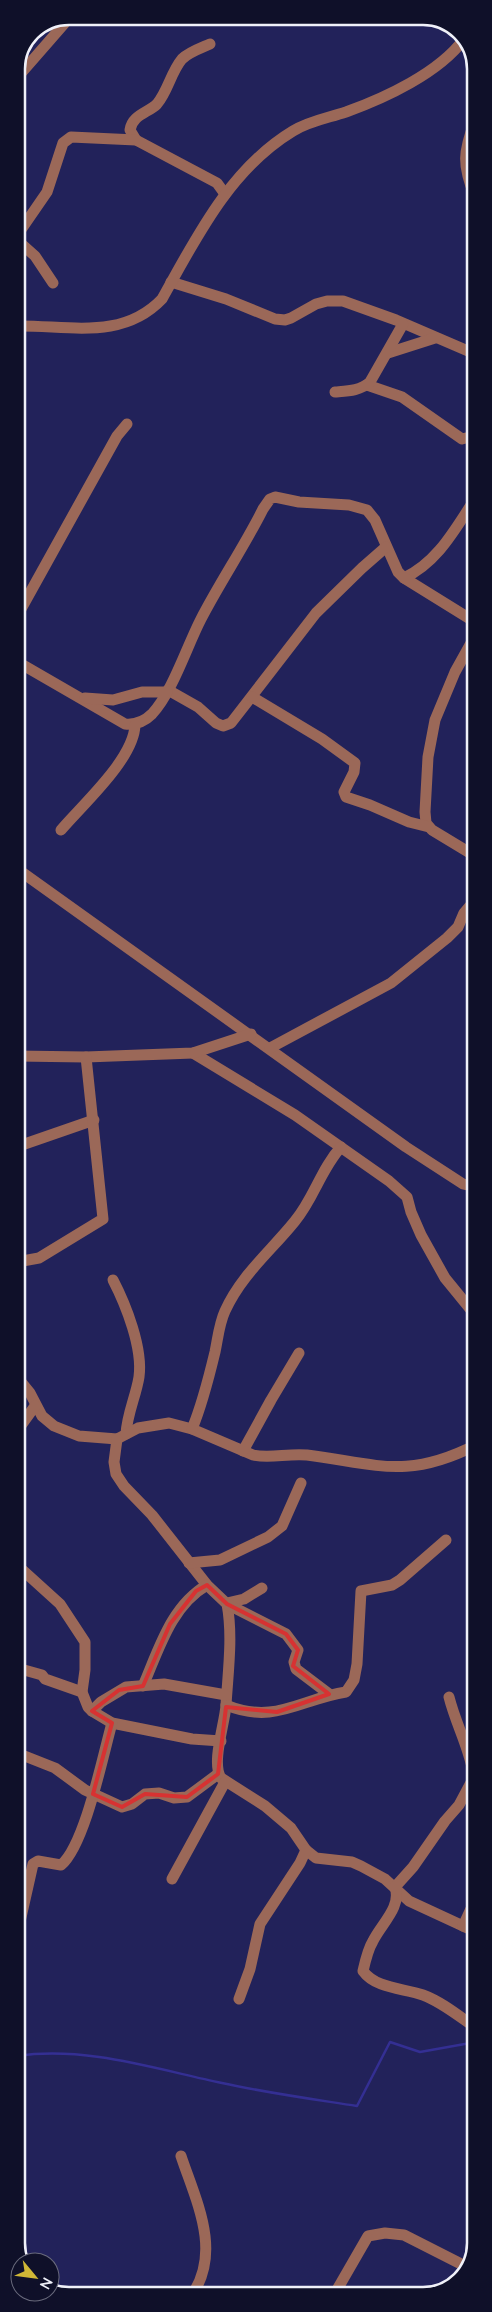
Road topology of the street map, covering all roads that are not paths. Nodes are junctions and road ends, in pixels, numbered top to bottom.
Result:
1 (62, 26) edge
2 (210, 44) dead end
3 (459, 44) edge
4 (25, 69) edge
5 (136, 140) junction
6 (467, 140) edge
7 (467, 174) edge
8 (225, 194) junction
9 (25, 224) edge
10 (25, 247) edge
11 (171, 282) junction
12 (53, 283) dead end
13 (403, 324) junction
14 (25, 326) edge
15 (435, 338) junction
16 (467, 351) edge
17 (388, 352) junction
18 (367, 385) junction
19 (335, 392) dead end
20 (127, 424) dead end
21 (467, 438) edge
22 (467, 511) edge
23 (386, 547) junction
24 (404, 578) junction
25 (25, 602) edge
26 (467, 617) edge
27 (467, 659) edge
28 (25, 666) edge
29 (167, 691) junction
30 (252, 697) junction
31 (79, 698) junction
32 (135, 725) junction
33 (429, 827) junction
34 (61, 830) dead end
35 (467, 851) edge
36 (25, 874) edge
37 (467, 910) edge
38 (251, 1034) junction
39 (270, 1048) junction
40 (193, 1053) junction
41 (25, 1056) edge
42 (86, 1057) junction
43 (94, 1120) junction
44 (25, 1144) edge
45 (342, 1147) junction
46 (467, 1185) edge
47 (25, 1260) edge
48 (113, 1280) dead end
49 (467, 1305) edge
50 (299, 1353) dead end
51 (25, 1387) edge
52 (35, 1406) junction
53 (25, 1420) edge
54 (192, 1429) junction
55 (122, 1437) junction
56 (467, 1450) edge
57 (244, 1451) junction
58 (302, 1483) dead end
59 (446, 1540) dead end
60 (190, 1563) junction
61 (25, 1572) edge
62 (207, 1585) junction
63 (262, 1588) dead end
64 (227, 1603) junction
65 (25, 1670) edge
66 (143, 1686) junction
67 (82, 1692) junction
68 (329, 1694) junction
69 (449, 1697) dead end
70 (226, 1700) junction
71 (92, 1711) junction
72 (112, 1724) junction
73 (221, 1741) junction
74 (467, 1747) edge
75 (25, 1756) edge
76 (222, 1778) junction
77 (467, 1791) edge
78 (93, 1794) junction
79 (306, 1850) junction
80 (172, 1879) dead end
81 (395, 1887) junction
82 (25, 1900) edge
83 (467, 1917) edge
84 (463, 1926) junction
85 (467, 1928) edge
86 (239, 1999) dead end
87 (467, 2022) edge
88 (182, 2156) dead end
89 (461, 2264) edge
90 (196, 2287) edge
91 (339, 2287) edge

1 - 4 street
2 - 5 street
3 - 8 street
5 - 8 street
5 - 9 street
6 - 7 street
8 - 11 street
10 - 12 street
11 - 13 street
11 - 14 street
13 - 15 street
13 - 17 street
15 - 16 street
15 - 17 street
17 - 18 street
18 - 19 street
18 - 21 street
20 - 25 street
22 - 24 street
23 - 24 street
23 - 29 street
23 - 30 street
24 - 26 street
27 - 33 street
28 - 31 street
29 - 30 street
29 - 31 street
29 - 32 street
30 - 33 street
31 - 32 street
32 - 34 street
33 - 35 street
36 - 38 street
37 - 39 street
38 - 39 street
38 - 40 street
39 - 46 street
40 - 42 street
40 - 45 street
41 - 42 street
42 - 43 street
43 - 44 street
43 - 47 street
45 - 49 street
45 - 54 street
48 - 55 street
50 - 57 street
51 - 52 street
52 - 53 street
52 - 55 street
54 - 55 street
54 - 57 street
55 - 60 street
56 - 57 street
58 - 60 street
59 - 68 street
60 - 62 street
61 - 67 street
62 - 64 street
62 - 66 street
63 - 64 street
64 - 68 street
64 - 70 street
65 - 67 street
66 - 70 street
66 - 71 street
67 - 71 street
68 - 70 street
69 - 74 street
70 - 73 street
71 - 72 street
72 - 73 street
72 - 78 street
73 - 76 street
75 - 78 street
76 - 78 street
76 - 79 street
76 - 80 street
77 - 81 street
78 - 82 street
79 - 81 street
79 - 86 street
81 - 84 street
81 - 87 street
83 - 84 street
84 - 85 street
88 - 90 street
89 - 91 street

